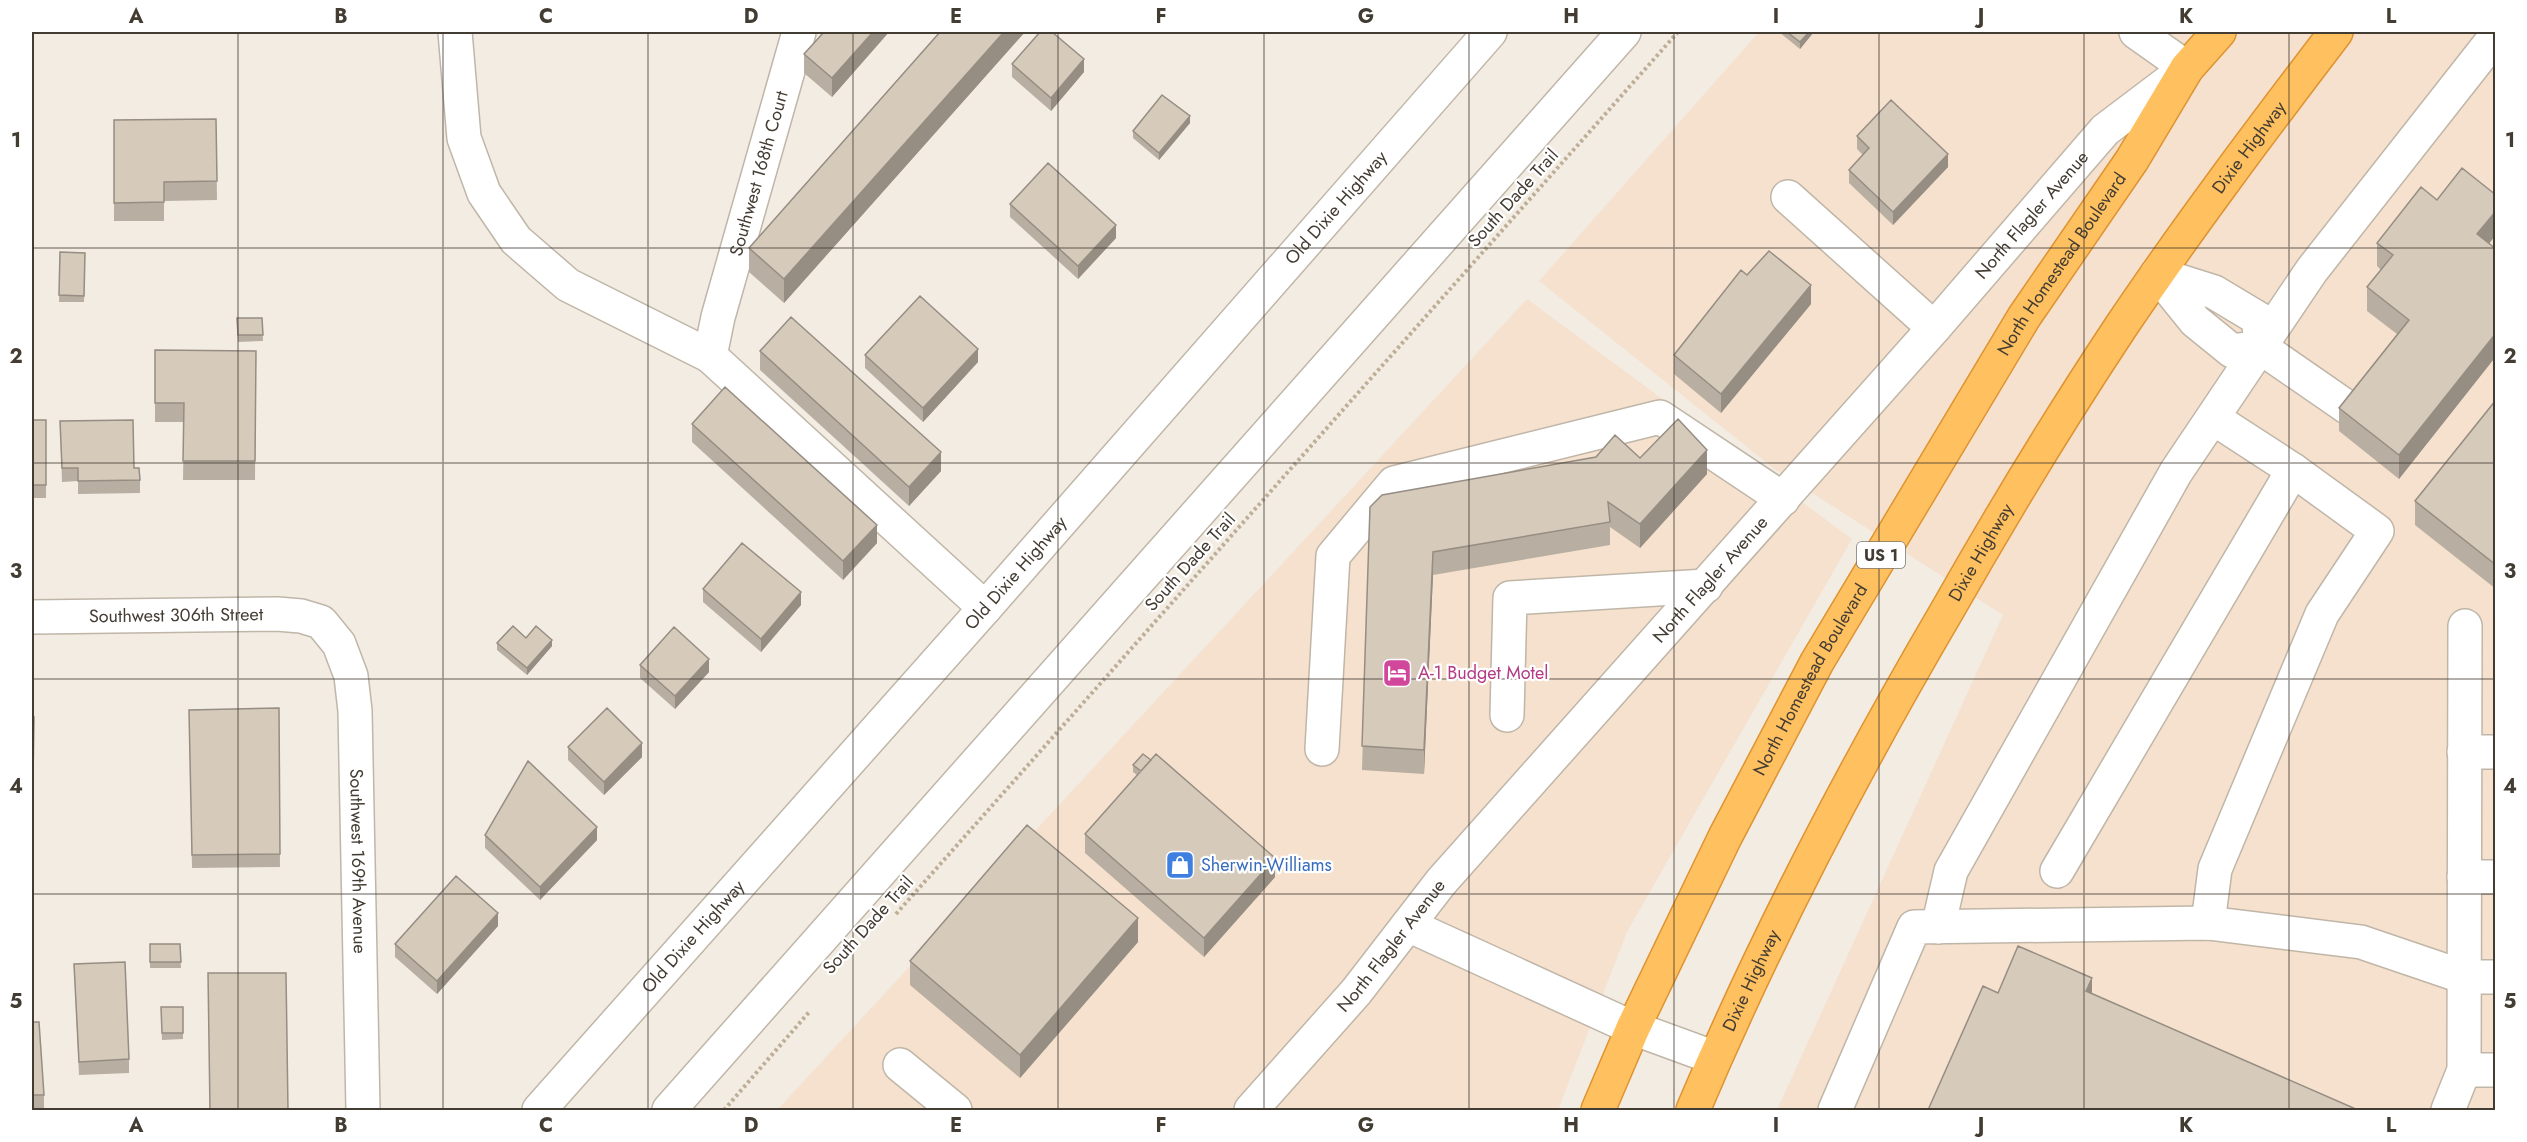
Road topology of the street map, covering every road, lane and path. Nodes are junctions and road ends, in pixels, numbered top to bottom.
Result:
1 (455, 32) edge
2 (799, 32) edge
3 (1490, 32) edge
4 (1624, 32) edge
5 (1678, 32) edge
6 (2136, 32) edge
7 (2219, 32) edge
8 (2336, 32) edge
9 (2496, 36) edge
10 (2187, 68) junction
11 (1788, 197) dead end
12 (2157, 274) junction
13 (1934, 328) junction
14 (2260, 347) junction
15 (710, 356) junction
16 (2354, 412) edge
17 (2214, 418) junction
18 (2293, 470) junction
19 (1783, 499) junction
20 (1706, 586) junction
21 (985, 608) junction
22 (32, 617) edge
23 (321, 622) joint
24 (2465, 626) dead end
25 (1507, 716) dead end
26 (1322, 749) dead end
27 (2480, 752) edge
28 (2057, 871) dead end
29 (2480, 877) edge
30 (889, 922) dead end
31 (2208, 923) junction
32 (1408, 925) junction
33 (1938, 927) junction
34 (2480, 977) edge
35 (810, 1011) dead end
36 (1633, 1028) junction
37 (1715, 1058) junction
38 (900, 1065) dead end
39 (2480, 1070) edge
40 (363, 1110) edge
41 (539, 1110) edge
42 (669, 1110) edge
43 (724, 1110) edge
44 (955, 1110) edge
45 (1251, 1110) edge
46 (1598, 1110) edge
47 (1693, 1110) edge
48 (1835, 1110) edge
49 (2448, 1110) edge

1 - 15 street
2 - 15 street, Southwest 168th Court
3 - 21 street, Old Dixie Highway
4 - 42 street
5 - 30 path, South Dade Trail
6 - 10 street
7 - 10 highway, North Homestead Boulevard / US 1
8 - 12 highway, Dixie Highway
9 - 14 street
10 - 13 street, North Flagler Avenue
10 - 36 highway, North Homestead Boulevard / US 1
11 - 13 street
12 - 14 street
12 - 37 highway, Dixie Highway
13 - 19 street, North Flagler Avenue
14 - 16 street
14 - 17 street
15 - 21 street
17 - 18 street
17 - 33 street
18 - 28 street
18 - 31 street
19 - 20 street, North Flagler Avenue
19 - 26 street
20 - 25 street
20 - 32 street, North Flagler Avenue
21 - 41 street, Old Dixie Highway
22 - 23 street, Southwest 306th Street
23 - 40 street, Southwest 169th Avenue
24 - 27 street
27 - 29 street
29 - 34 street
31 - 33 street
31 - 34 street
32 - 36 street
32 - 45 street, North Flagler Avenue
33 - 48 street
34 - 39 street
35 - 43 path
36 - 37 street
36 - 46 highway, North Homestead Boulevard / US 1
37 - 47 highway, Dixie Highway
38 - 44 street
39 - 49 street

